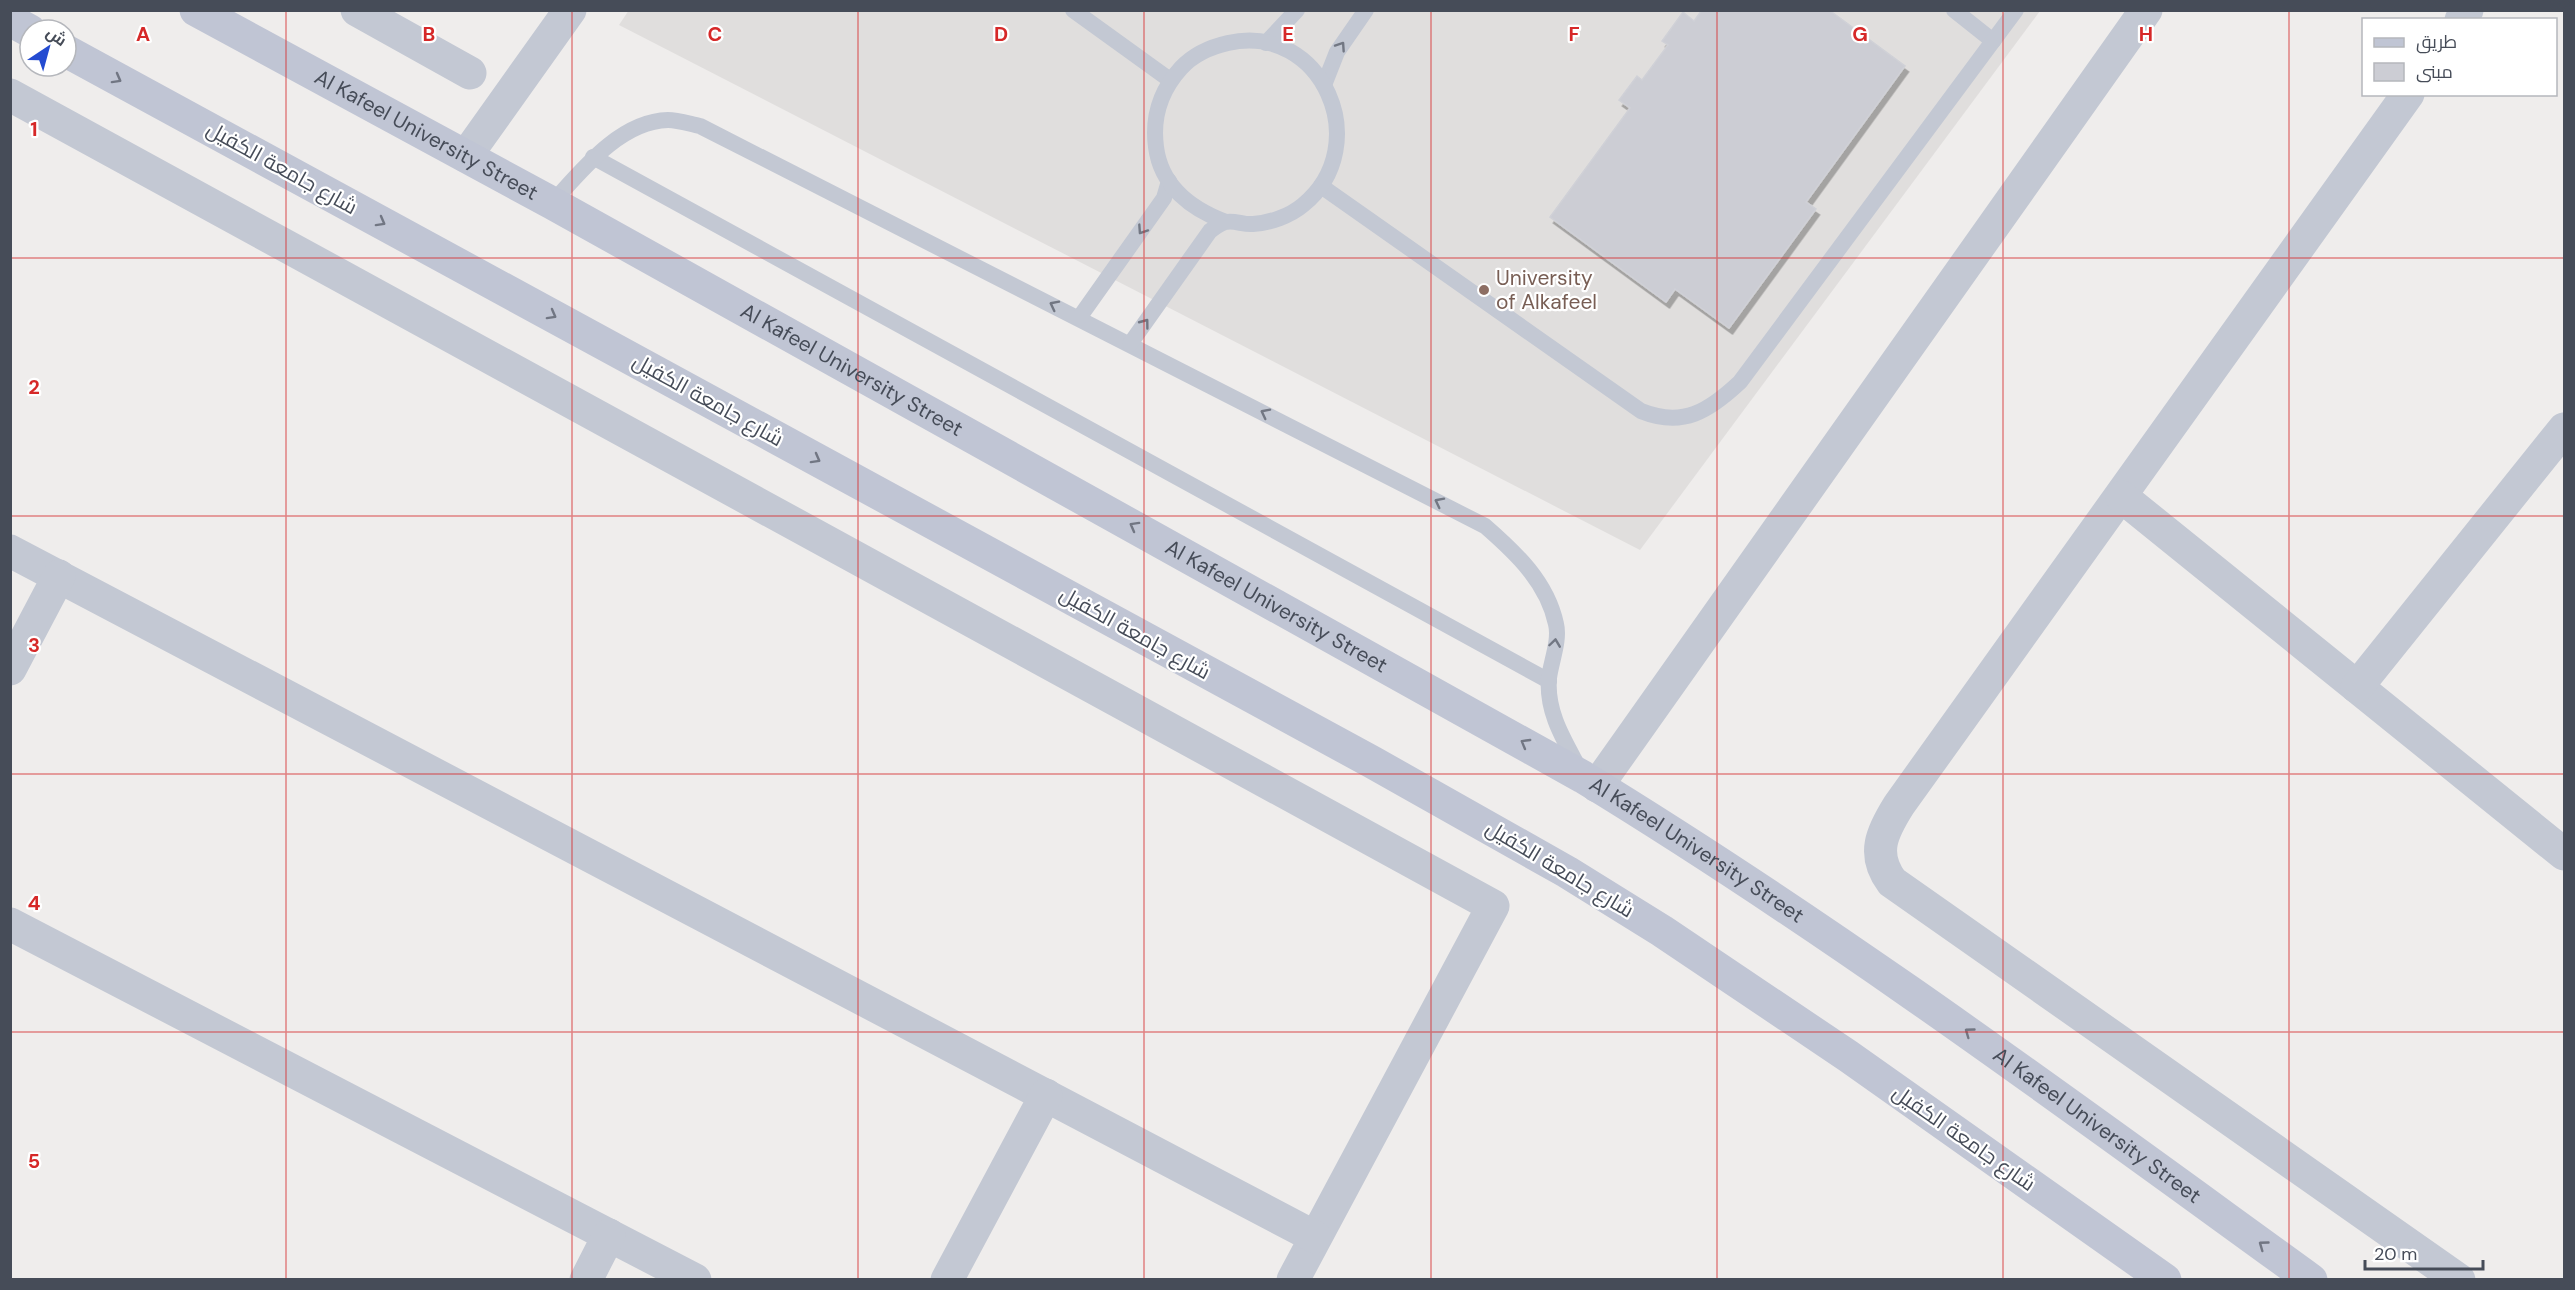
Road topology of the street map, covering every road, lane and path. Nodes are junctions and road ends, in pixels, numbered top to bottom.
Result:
1 (196, 10) edge
2 (357, 10) edge
3 (1073, 10) edge
4 (1297, 10) edge
5 (1366, 10) edge
6 (1954, 10) edge
7 (2016, 10) edge
8 (2146, 10) edge
9 (564, 12) edge
10 (1993, 41) junction
11 (1266, 43) junction
12 (78, 58) edge
13 (470, 73) dead end
14 (1170, 80) junction
15 (1324, 85) junction
16 (10, 95) edge
17 (2407, 96) edge
18 (466, 156) junction
19 (593, 157) junction
20 (1168, 181) junction
21 (1321, 186) junction
22 (552, 204) junction
23 (1226, 222) junction
24 (1079, 318) junction
25 (1130, 344) junction
26 (2565, 429) edge
27 (2122, 497) junction
28 (10, 551) edge
29 (59, 576) junction
30 (10, 669) edge
31 (1549, 681) junction
32 (2357, 687) junction
33 (1590, 781) junction
34 (2565, 855) edge
35 (10, 924) edge
36 (1046, 1095) junction
37 (609, 1235) junction
38 (1316, 1237) junction
39 (2165, 1279) edge
40 (586, 1280) edge
41 (695, 1280) edge
42 (947, 1280) edge
43 (1293, 1280) edge
44 (2311, 1280) edge
45 (2459, 1280) edge

1 - 18 main road, Al Kafeel University Street
2 - 13 street
3 - 14 lane
4 - 11 lane
15 -> 5 lane
6 - 10 lane
7 - 10 lane
8 - 33 street
9 - 18 street
10 - 21 lane
11 - 14 lane
11 - 15 lane
12 -> 39 main road, شارع جامعة الكفيل
14 - 20 lane
15 - 21 lane
16 - 38 street
17 - 27 street
18 - 22 main road, Al Kafeel University Street
19 - 22 lane
24 -> 19 lane
19 - 31 lane
20 - 23 lane
20 -> 24 lane
21 - 23 lane
33 -> 22 main road, Al Kafeel University Street
25 -> 23 lane
24 - 25 lane
31 -> 25 lane
26 - 32 street
27 - 32 street
27 - 45 street
28 - 29 street
29 - 30 street
29 - 36 street
31 - 33 lane
32 - 34 street
44 -> 33 main road, Al Kafeel University Street
35 - 37 street
36 - 38 street
36 - 42 street
37 - 40 street
37 - 41 street
38 - 43 street

